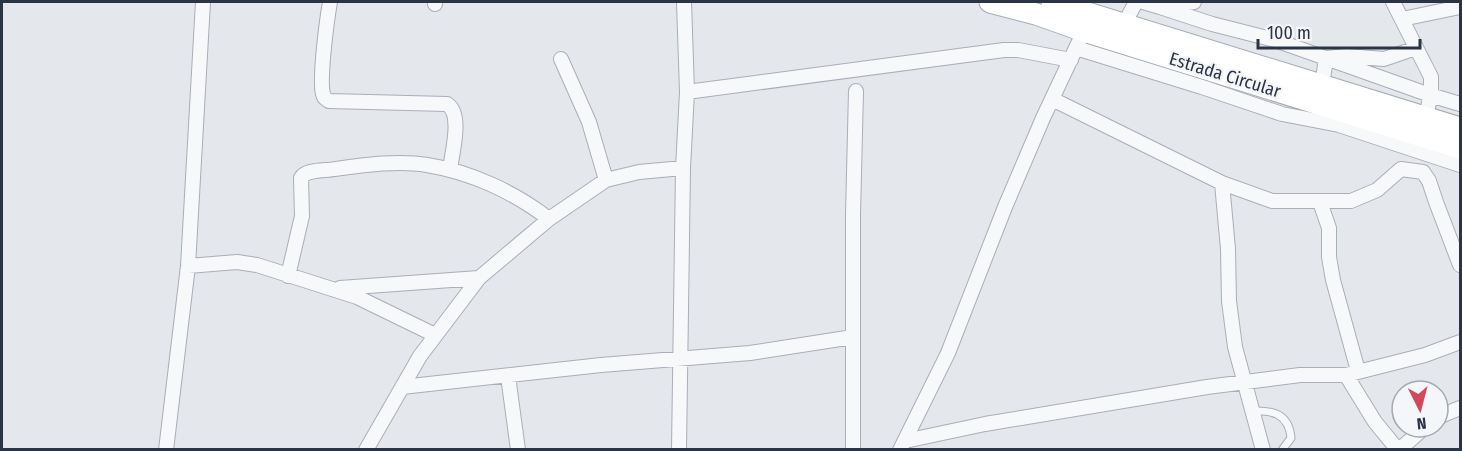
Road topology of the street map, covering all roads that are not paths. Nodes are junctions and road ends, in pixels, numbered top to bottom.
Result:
1 (203, 2) edge
2 (330, 2) edge
3 (684, 2) edge
4 (990, 2) edge
5 (1052, 2) edge
6 (1136, 2) edge
7 (1143, 2) edge
8 (1194, 2) edge
9 (1393, 2) edge
10 (1160, 7) junction
11 (1461, 7) edge
12 (1402, 19) junction
13 (1124, 24) junction
14 (1077, 46) junction
15 (1416, 48) junction
16 (1326, 58) junction
17 (561, 59) dead end
18 (1322, 86) junction
19 (856, 91) dead end
20 (687, 92) junction
21 (1430, 95) junction
22 (1052, 99) junction
23 (1461, 104) edge
24 (1426, 118) junction
25 (1461, 128) edge
26 (1426, 146) junction
27 (1461, 148) edge
28 (1461, 165) edge
29 (683, 168) junction
30 (1401, 169) junction
31 (450, 170) junction
32 (606, 180) junction
33 (1222, 183) junction
34 (1320, 202) junction
35 (549, 219) junction
36 (1461, 265) edge
37 (188, 266) junction
38 (288, 276) junction
39 (478, 278) junction
40 (335, 289) junction
41 (435, 335) junction
42 (854, 337) junction
43 (1461, 342) edge
44 (681, 359) junction
45 (1352, 373) junction
46 (508, 376) junction
47 (1243, 382) junction
48 (402, 387) junction
49 (1252, 411) junction
50 (1411, 439) edge
51 (902, 445) edge
52 (166, 450) edge
53 (366, 450) edge
54 (519, 450) edge
55 (680, 450) edge
56 (854, 450) edge
57 (1263, 450) edge
58 (1282, 450) edge
59 (1398, 450) edge

1 - 37 street
2 - 31 street
3 - 20 street
4 - 14 main road, Estrada Circular
5 - 13 main road, Estrada Circular
6 - 13 street
7 - 10 street
8 - 10 street
9 - 12 street
10 - 16 street
11 - 12 street
12 - 15 street
13 - 18 main road, Estrada Circular
14 - 20 street
14 - 22 street
14 - 26 main road, Estrada Circular
15 - 16 street
15 - 21 street
16 - 18 street
16 - 21 street
17 - 32 street
18 - 24 main road, Estrada Circular
19 - 42 street
20 - 29 street
21 - 23 street
21 - 24 street
22 - 33 street
22 - 51 street
24 - 25 main road, Estrada Circular
26 - 27 main road, Estrada Circular
26 - 28 street
26 - 30 street
29 - 32 street
29 - 44 street
30 - 34 street
30 - 36 street
31 - 35 street
31 - 38 street
32 - 35 street
33 - 34 street
33 - 47 street
34 - 45 street
35 - 39 street
37 - 38 street
37 - 52 street
38 - 40 street
39 - 40 street
39 - 41 street
40 - 41 street
41 - 48 street
42 - 44 street
42 - 56 street
43 - 45 street
44 - 46 street
44 - 55 street
45 - 47 street
45 - 59 street
46 - 48 street
46 - 54 street
47 - 49 street
47 - 51 street
48 - 53 street
49 - 57 street
49 - 58 lane
50 - 59 street

